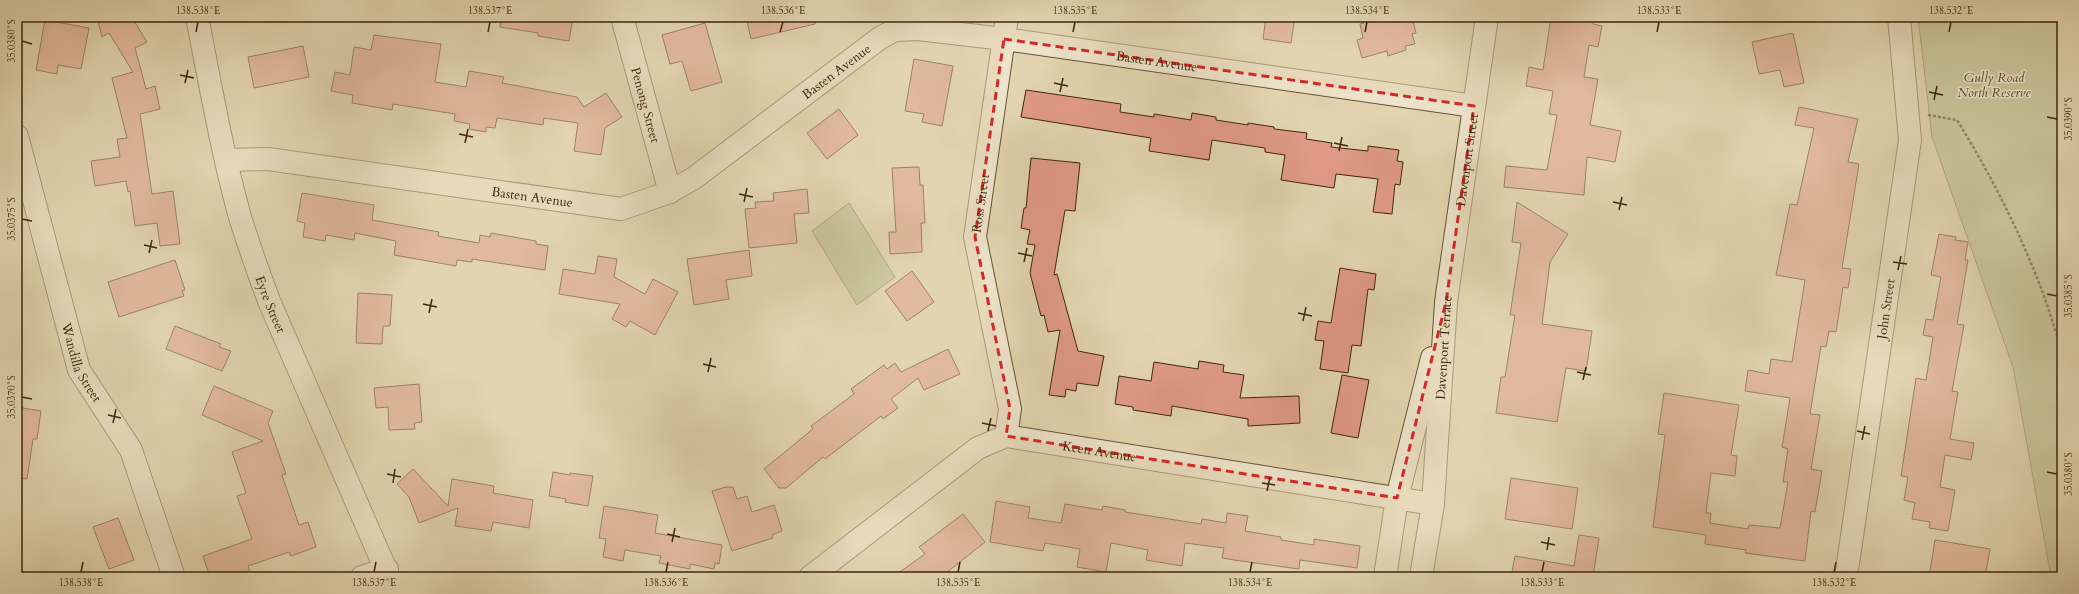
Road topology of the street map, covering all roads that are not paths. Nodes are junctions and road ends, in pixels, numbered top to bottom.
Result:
1 (197, 17) edge
2 (622, 17) edge
3 (1007, 17) edge
4 (1486, 17) edge
5 (1899, 17) edge
6 (1004, 39) junction
7 (1474, 106) junction
8 (17, 136) edge
9 (227, 160) junction
10 (670, 192) junction
11 (1446, 302) junction
12 (1006, 436) junction
13 (1397, 498) junction
14 (1433, 504) junction
15 (388, 573) edge
16 (174, 577) edge
17 (362, 577) edge
18 (810, 577) edge
19 (1385, 577) edge
20 (1421, 577) edge
21 (1846, 577) edge

1 - 9 street, Eyre Street
2 - 10 street, Penong Street
3 - 6 street, Ross Street
4 - 7 street, Davenport Street
5 - 21 street, John Street
6 - 7 street, Basten Avenue
6 - 10 street, Basten Avenue
6 - 12 street, Ross Street
7 - 11 street, Davenport Street
8 - 16 street, Wandilla Street
9 - 10 street, Basten Avenue
9 - 15 street, Eyre Street
11 - 13 street, Davenport Terrace
11 - 14 street, Davenport Terrace
12 - 13 street, Keen Avenue
12 - 18 street
13 - 14 street, Keen Avenue
13 - 19 street, Davenport Terrace
14 - 20 street, Davenport Terrace
15 - 17 street

